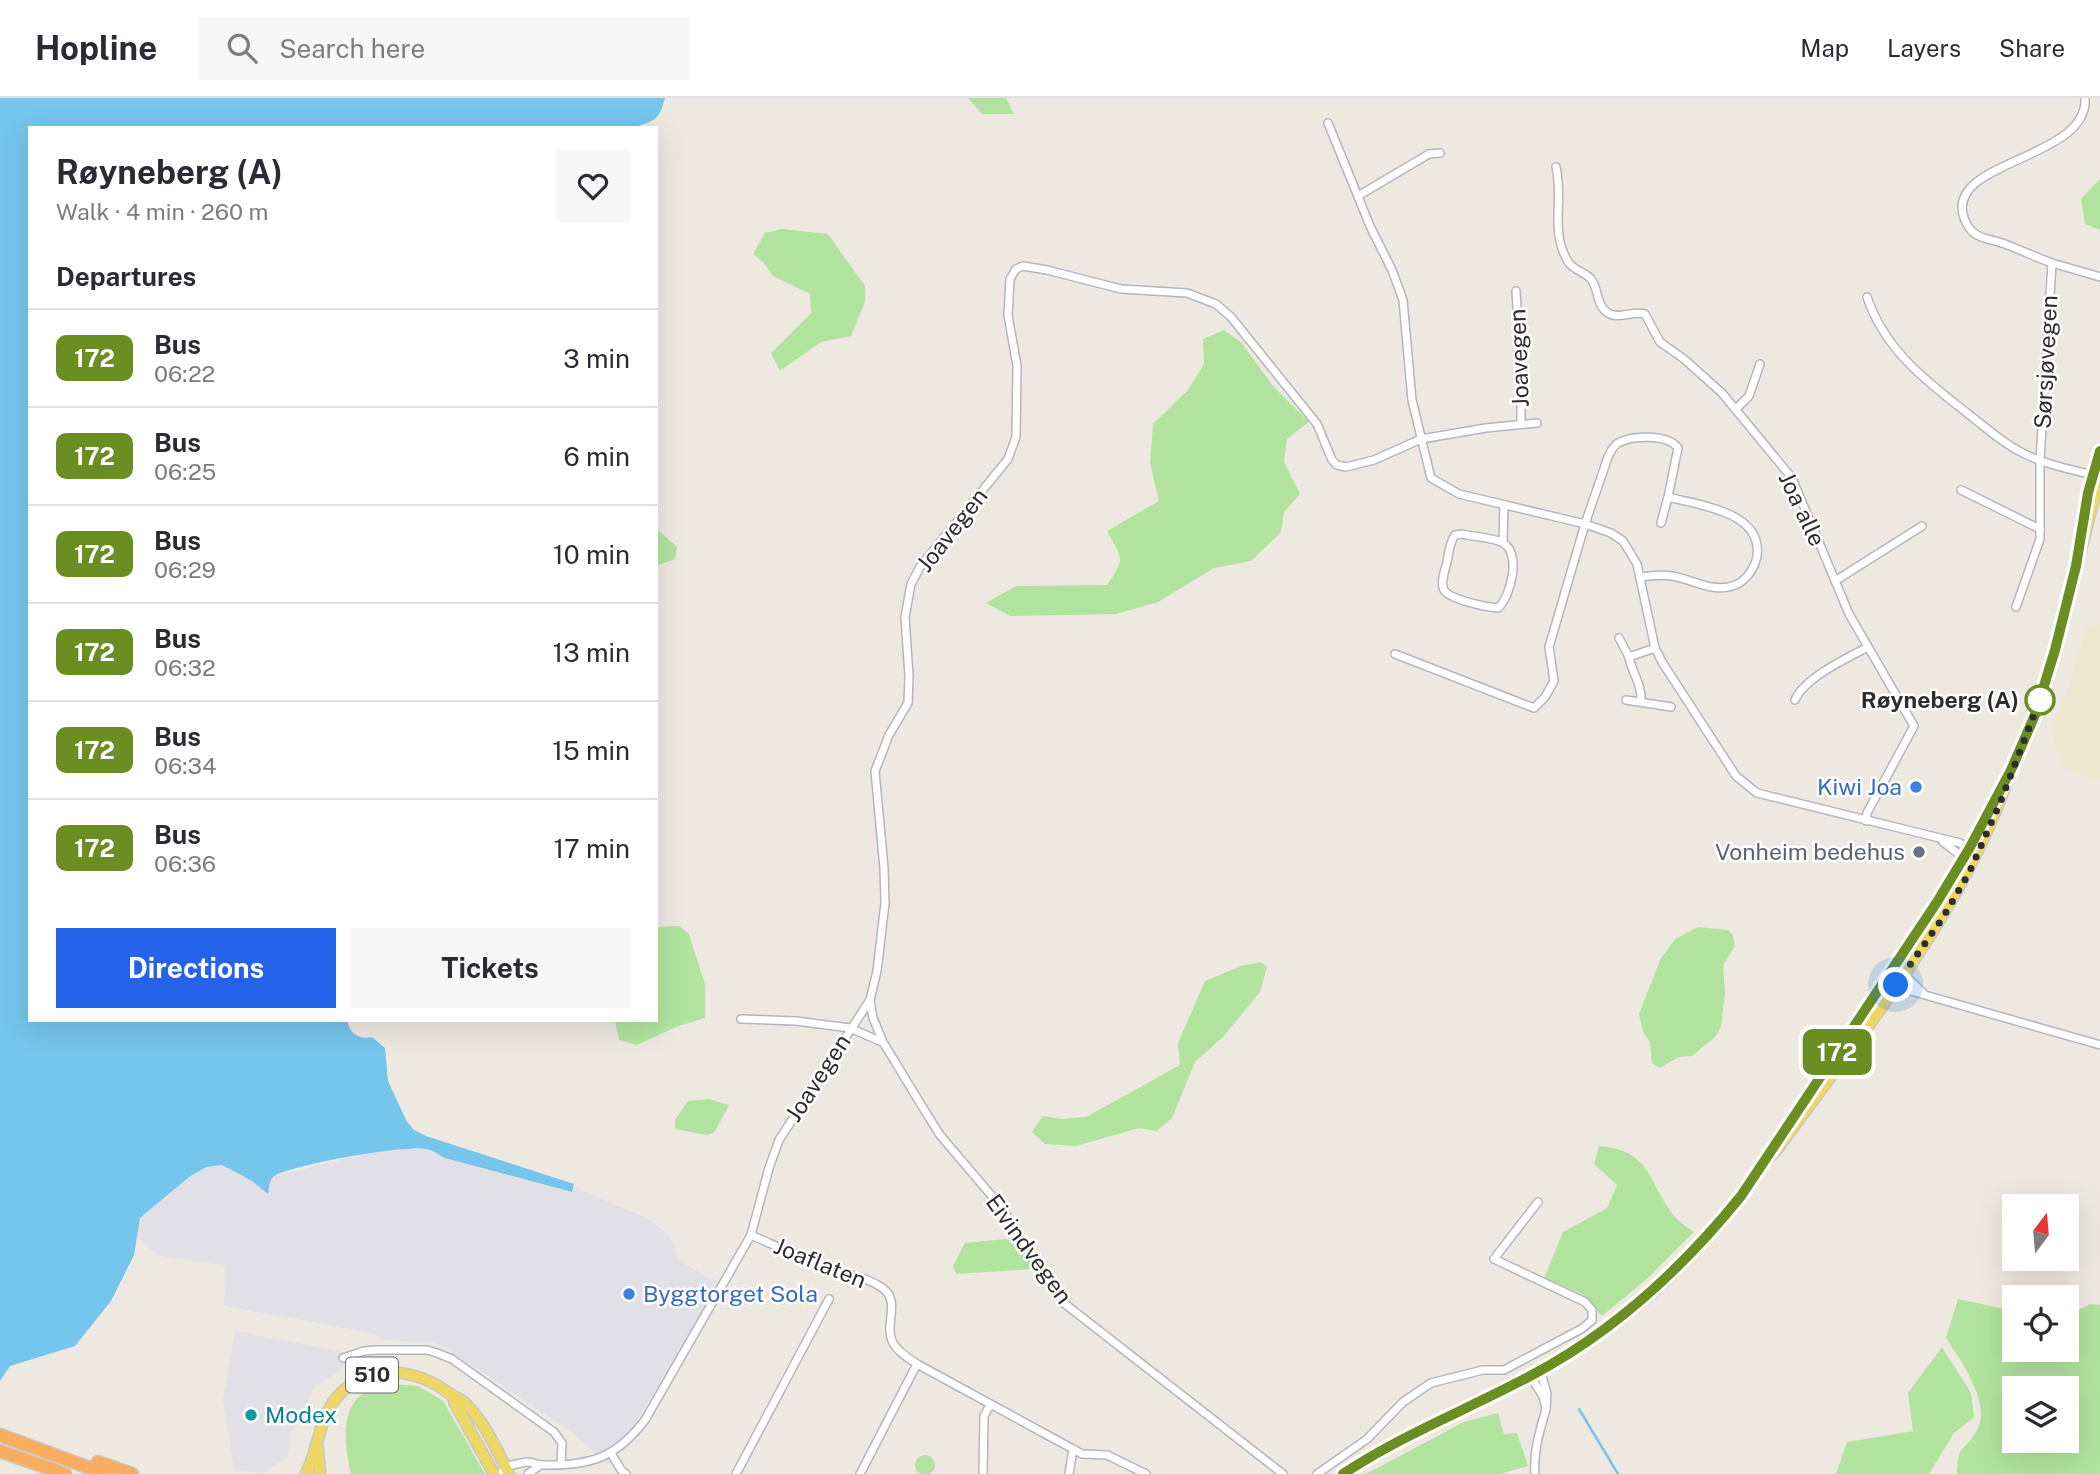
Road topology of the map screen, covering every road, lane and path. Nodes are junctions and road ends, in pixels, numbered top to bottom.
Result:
1 (2085, 98) edge
2 (1328, 123) dead end
3 (1440, 153) dead end
4 (1556, 167) dead end
5 (1358, 196) junction
6 (2052, 263) junction
7 (2100, 277) edge
8 (1516, 291) dead end
9 (1867, 298) dead end
10 (1760, 364) dead end
11 (1736, 409) junction
12 (1537, 423) dead end
13 (1521, 424) junction
14 (1422, 439) junction
15 (2100, 451) edge
16 (2040, 460) junction
17 (2097, 476) edge
18 (1961, 490) dead end
19 (1668, 497) junction
20 (1504, 505) junction
21 (1661, 523) dead end
22 (1585, 524) junction
23 (1922, 527) dead end
24 (2040, 530) junction
25 (1503, 542) junction
26 (2076, 566) junction
27 (1640, 577) junction
28 (1835, 581) junction
29 (2016, 607) dead end
30 (1619, 638) dead end
31 (1868, 647) junction
32 (1655, 648) junction
33 (1395, 654) dead end
34 (1629, 657) junction
35 (1626, 700) dead end
36 (1795, 700) dead end
37 (1642, 701) junction
38 (1671, 706) dead end
39 (1866, 821) junction
40 (1970, 855) junction
41 (1891, 971) junction
42 (1904, 974) junction
43 (1896, 985) junction
44 (1923, 993) junction
45 (870, 1000) junction
46 (741, 1019) dead end
47 (850, 1028) junction
48 (883, 1042) junction
49 (2100, 1045) edge
50 (1764, 1163) junction
51 (1538, 1202) dead end
52 (751, 1235) junction
53 (829, 1299) dead end
54 (343, 1358) dead end
55 (917, 1364) junction
56 (1535, 1373) junction
57 (454, 1396) junction
58 (990, 1405) junction
59 (0, 1434) edge
60 (317, 1440) junction
61 (27, 1443) junction
62 (1073, 1450) junction
63 (0, 1451) edge
64 (611, 1454) junction
65 (561, 1464) junction
66 (540, 1465) junction
67 (505, 1472) edge
68 (65, 1474) edge
69 (106, 1474) edge
70 (132, 1474) edge
71 (306, 1474) edge
72 (320, 1474) edge
73 (494, 1474) edge
74 (528, 1474) edge
75 (626, 1474) edge
76 (736, 1474) edge
77 (860, 1474) edge
78 (983, 1474) edge
79 (1069, 1474) edge
80 (1146, 1474) edge
81 (1283, 1474) edge
82 (1317, 1474) edge
83 (1343, 1474) edge
84 (1535, 1474) edge

1 - 6 street, Sørsjøvegen
2 - 5 street
3 - 5 street
4 - 11 street, Joa alle
5 - 14 street
6 - 7 street, Sørsjøvegen
6 - 16 street, Sørsjøvegen
8 - 13 street, Joavegen
9 - 16 street
10 - 11 street
11 - 28 street, Joa alle
12 - 13 street, Joavegen
13 - 14 street, Joavegen
14 - 20 street
14 - 45 street, Joavegen
15 - 17 main road
16 - 17 street
16 - 24 street, Sørsjøvegen
17 - 26 main road
17 - 26 main road
18 - 24 street
19 - 21 street
19 - 22 street
19 - 27 street
20 - 22 street
20 - 25 street
22 - 27 street
22 - 33 street
23 - 28 street
24 - 29 street, Sørsjøvegen
25 - 25 street
26 - 40 main road
27 - 32 street
28 - 31 street, Joa alle
30 - 34 street
31 - 36 street
31 - 39 street, Joa alle
32 - 34 street
32 - 39 street
34 - 37 street
35 - 37 street
37 - 38 street
39 - 40 street
40 - 41 main road
40 - 42 main road
41 - 42 street
41 - 43 street
41 - 50 main road
42 - 43 main road
42 - 44 street
43 - 44 street
43 - 50 main road
44 - 49 street
45 - 47 street, Joavegen
45 - 48 street, Eivindvegen
46 - 47 street
47 - 48 street
47 - 52 street, Joavegen
48 - 81 street, Eivindvegen
50 - 56 main road
51 - 82 street
52 - 55 street, Joaflaten
52 - 64 street, Joavegen
53 - 76 street
54 - 65 street
55 - 58 street, Joaflaten
55 - 77 street
56 - 83 main road
56 - 84 street
57 - 60 main road, 510
57 - 67 main road, 510
57 - 73 main road
58 - 62 street, Joaflaten
58 - 78 street
59 - 61 highway
60 - 71 main road, 510
60 - 72 main road, 510
61 - 69 highway
61 - 70 highway
62 - 79 street
62 - 80 street, Joaflaten
63 - 68 highway
64 - 65 street, Joavegen
64 - 75 street
65 - 66 street, Joavegen
66 - 67 street, Joavegen
66 - 74 street

